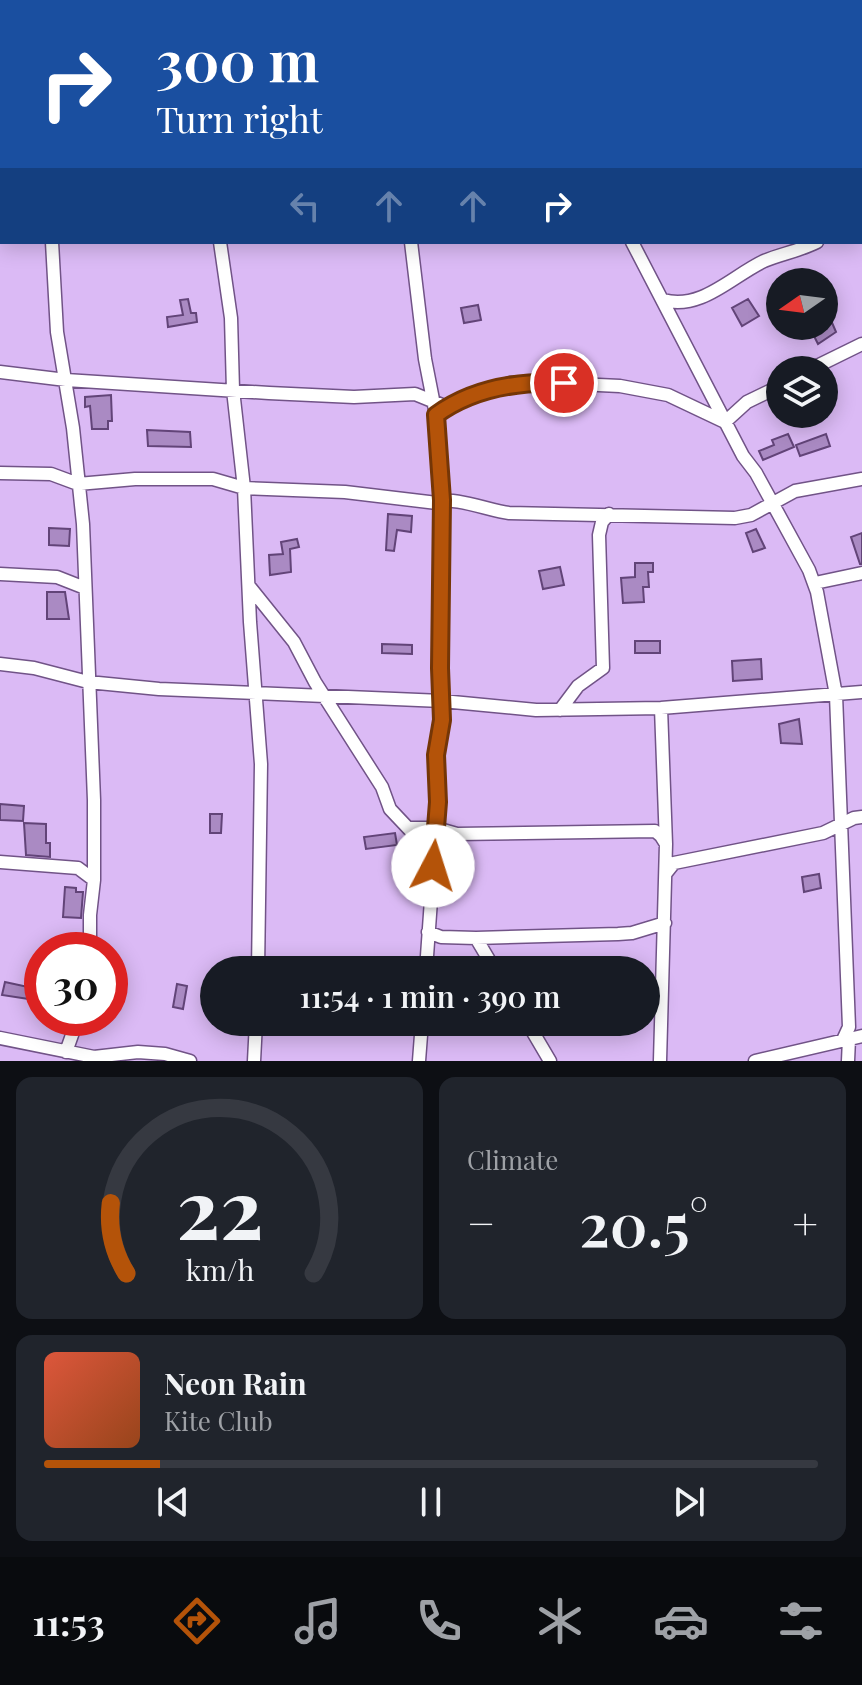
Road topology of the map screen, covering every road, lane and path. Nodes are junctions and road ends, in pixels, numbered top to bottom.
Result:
1 (52, 244) edge
2 (220, 244) edge
3 (411, 244) edge
4 (633, 244) edge
5 (813, 244) edge
6 (663, 300) junction
7 (690, 302) junction
8 (677, 327) junction
9 (862, 344) edge
10 (838, 356) edge
11 (0, 372) edge
12 (66, 380) junction
13 (430, 385) junction
14 (233, 390) junction
15 (766, 393) edge
16 (415, 394) junction
17 (439, 408) junction
18 (725, 422) junction
19 (0, 473) edge
20 (862, 479) edge
21 (78, 484) junction
22 (244, 488) junction
23 (442, 500) junction
24 (460, 502) junction
25 (771, 502) junction
26 (609, 514) junction
27 (442, 518) junction
28 (862, 573) edge
29 (0, 574) edge
30 (815, 583) junction
31 (249, 586) junction
32 (85, 588) junction
33 (0, 664) edge
34 (88, 682) junction
35 (256, 692) junction
36 (862, 692) edge
37 (836, 695) junction
38 (326, 696) junction
39 (442, 701) junction
40 (661, 708) junction
41 (560, 710) junction
42 (839, 809) junction
43 (858, 817) edge
44 (840, 826) junction
45 (410, 828) junction
46 (436, 828) junction
47 (666, 844) junction
48 (95, 856) junction
49 (0, 862) edge
50 (668, 865) junction
51 (433, 866) junction
52 (78, 868) junction
53 (94, 880) junction
54 (665, 923) junction
55 (90, 932) edge
56 (428, 932) junction
57 (441, 937) junction
58 (476, 938) junction
59 (427, 949) junction
60 (258, 956) edge
61 (427, 956) edge
62 (487, 956) edge
63 (255, 1036) edge
64 (421, 1036) edge
65 (535, 1036) edge
66 (852, 1036) edge
67 (0, 1038) edge
68 (62, 1054) edge
69 (190, 1061) edge
70 (254, 1061) edge
71 (419, 1061) edge
72 (550, 1061) edge
73 (660, 1061) edge
74 (755, 1061) edge
75 (848, 1061) edge

1 - 12 street
2 - 14 street
3 - 13 street
4 - 6 street
5 - 7 street
6 - 7 street
6 - 8 street
7 - 8 street
8 - 18 street
9 - 10 street
11 - 12 street
12 - 14 street
12 - 21 street
13 - 16 street
13 - 17 street
14 - 16 street
14 - 22 street
15 - 18 street
16 - 17 street
17 - 18 street
17 - 23 street
18 - 25 street
19 - 21 street
20 - 25 street
21 - 22 street
21 - 32 street
22 - 23 street
22 - 31 street
23 - 24 street
23 - 27 street
24 - 26 street
24 - 27 street
25 - 26 street
25 - 30 street
26 - 41 street
27 - 39 street
28 - 30 street
29 - 32 street
30 - 37 street
31 - 35 street
31 - 38 street
32 - 34 street
33 - 34 street
34 - 35 street
34 - 48 street
35 - 38 street
35 - 60 street
36 - 37 street
37 - 40 street
37 - 42 street
38 - 39 street
38 - 45 street
39 - 41 street
39 - 46 street
40 - 41 street
40 - 47 street
42 - 43 street
42 - 44 street
43 - 44 street
44 - 50 street
44 - 66 street
45 - 46 street
45 - 51 street
46 - 47 street
46 - 51 street
47 - 50 street
48 - 52 street
48 - 53 street
49 - 52 street
50 - 54 street
51 - 56 street
52 - 53 street
53 - 55 street
54 - 58 street
54 - 73 street
56 - 57 street
56 - 59 street
57 - 58 street
57 - 59 street
58 - 62 street
59 - 61 street
63 - 70 street
64 - 71 street
65 - 72 street
66 - 74 street
66 - 75 street
67 - 68 street
68 - 69 street

